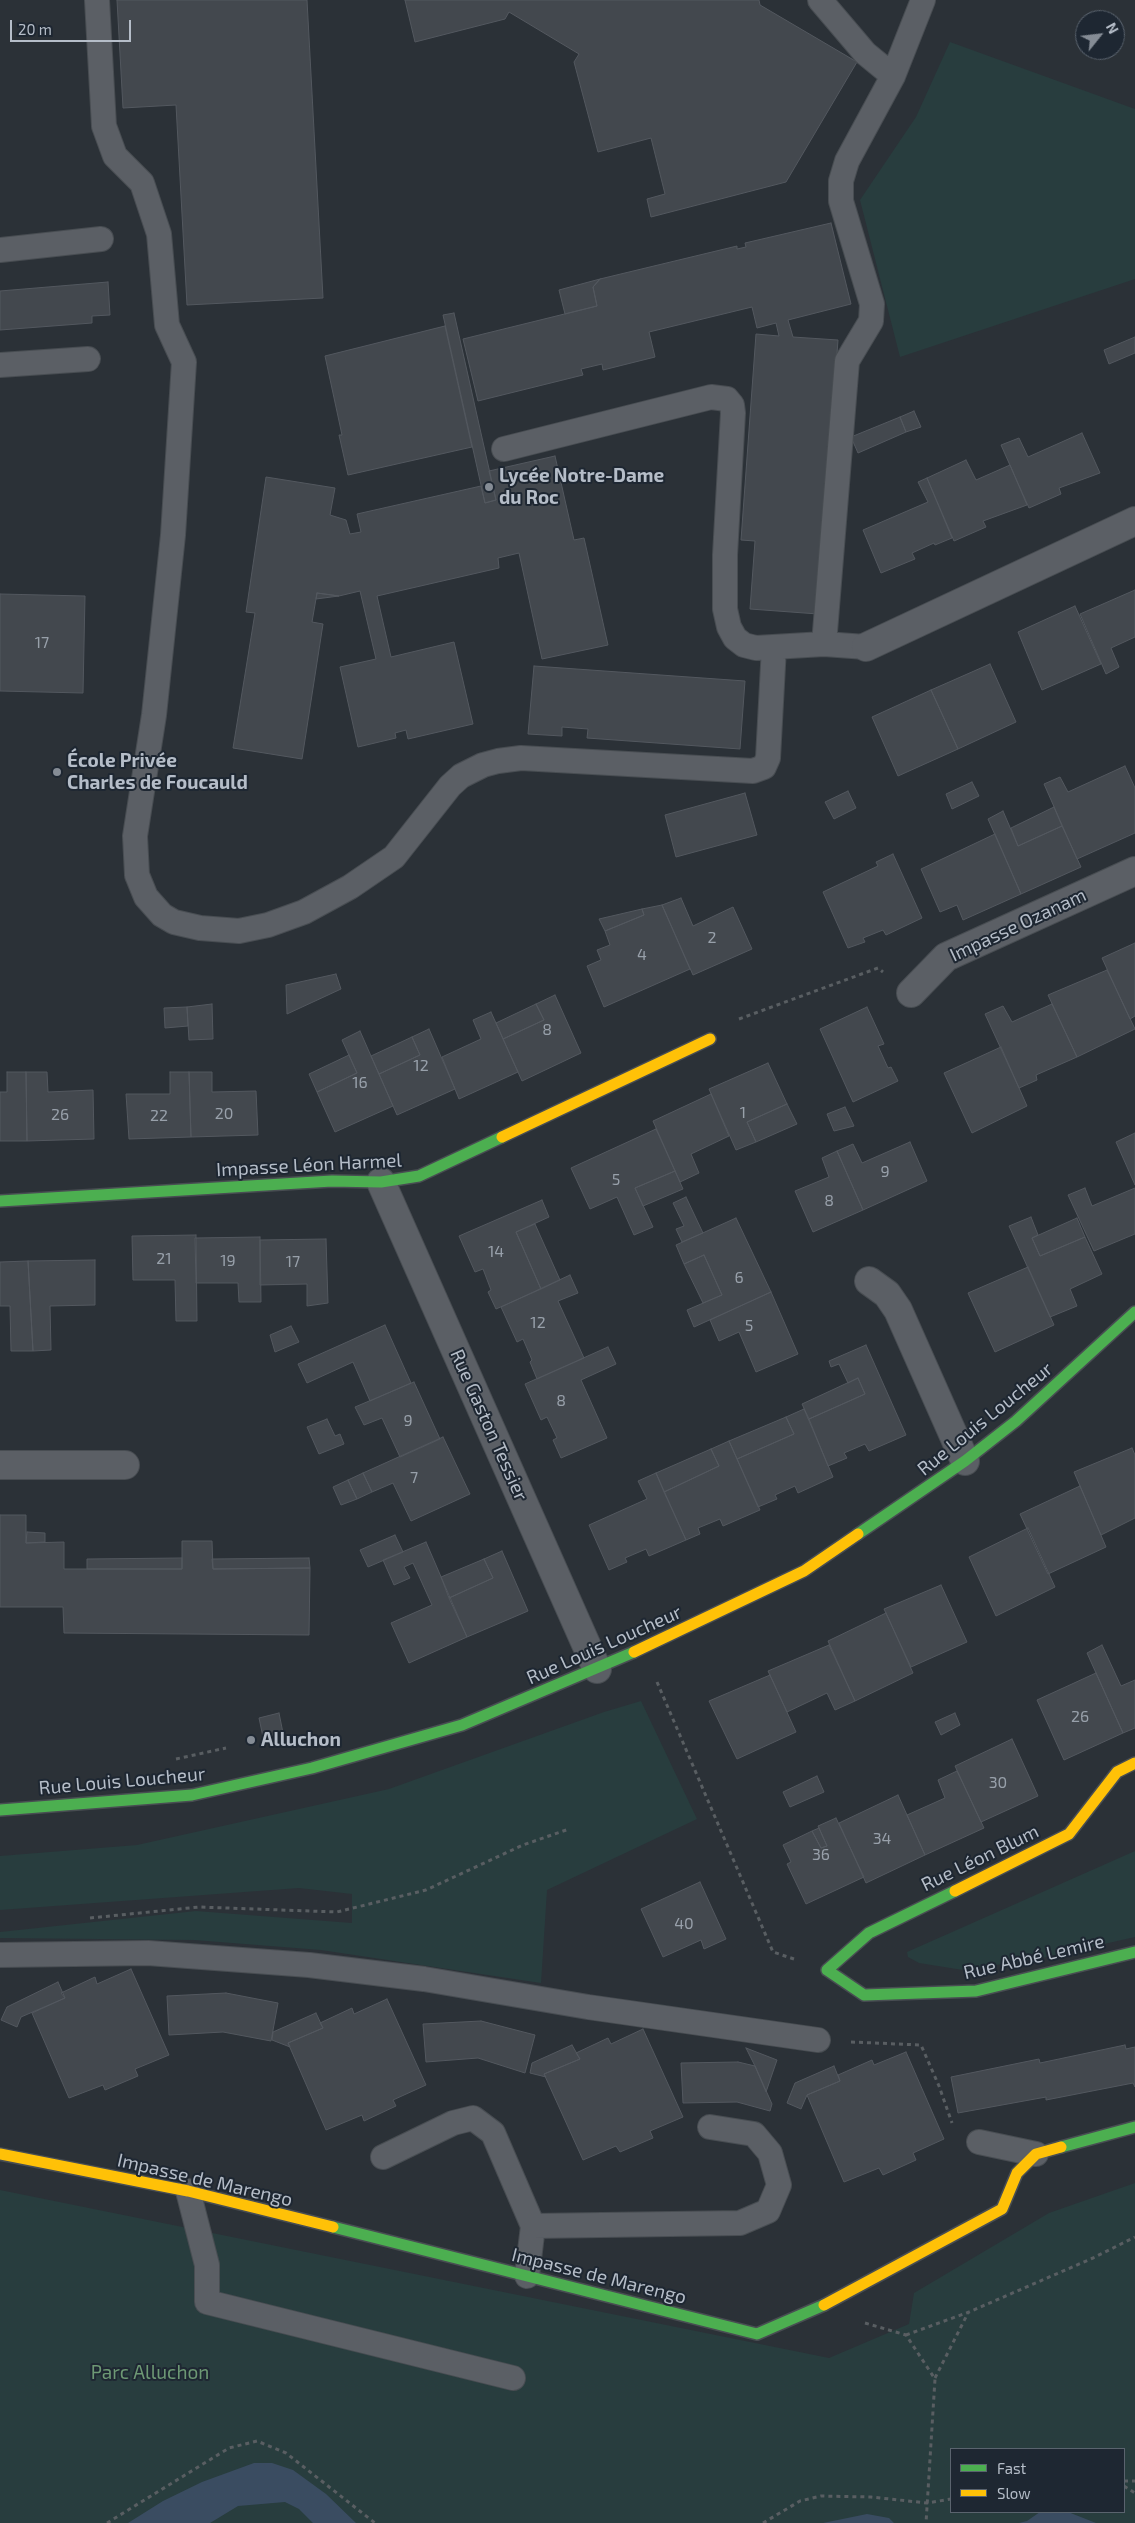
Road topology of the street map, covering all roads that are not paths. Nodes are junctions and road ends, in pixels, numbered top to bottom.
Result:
1 (97, 0) edge
2 (820, 0) edge
3 (923, 0) edge
4 (893, 76) junction
5 (100, 239) dead end
6 (0, 250) edge
7 (88, 359) dead end
8 (0, 366) edge
9 (504, 449) dead end
10 (1135, 521) edge
11 (824, 644) junction
12 (774, 647) junction
13 (866, 647) joint
14 (1135, 871) edge
15 (911, 993) road end
16 (710, 1039) road end
17 (381, 1182) junction
18 (0, 1200) edge
19 (870, 1282) dead end
20 (1135, 1312) edge
21 (965, 1462) junction
22 (0, 1465) edge
23 (125, 1465) dead end
24 (597, 1669) junction
25 (1135, 1763) edge
26 (0, 1810) edge
27 (1135, 1952) edge
28 (0, 1955) edge
29 (828, 1970) joint
30 (818, 2040) road end
31 (710, 2127) dead end
32 (1135, 2127) edge
33 (979, 2142) dead end
34 (0, 2154) edge
35 (1036, 2154) junction
36 (383, 2157) dead end
37 (188, 2191) junction
38 (533, 2226) junction
39 (527, 2276) junction
40 (513, 2378) dead end

1 - 12 lane
2 - 4 lane
3 - 4 lane
4 - 11 lane
5 - 6 lane
7 - 8 lane
9 - 12 lane
10 - 13 street
11 - 12 lane
11 - 13 lane
14 - 15 street, Impasse Ozanam
16 - 17 street, Impasse Léon Harmel
17 - 18 street, Impasse Léon Harmel
17 - 24 street, Rue Gaston Tessier
19 - 21 street
20 - 21 street, Rue Louis Loucheur
21 - 24 street, Rue Louis Loucheur
22 - 23 street
24 - 26 street, Rue Louis Loucheur
25 - 29 street, Rue Léon Blum
27 - 29 street, Rue Abbé Lemire
28 - 30 lane
31 - 38 lane
32 - 35 street, Impasse de Marengo
33 - 35 lane
34 - 37 street, Impasse de Marengo
35 - 39 street, Impasse de Marengo
36 - 38 lane
37 - 39 street, Impasse de Marengo
37 - 40 lane
38 - 39 lane

